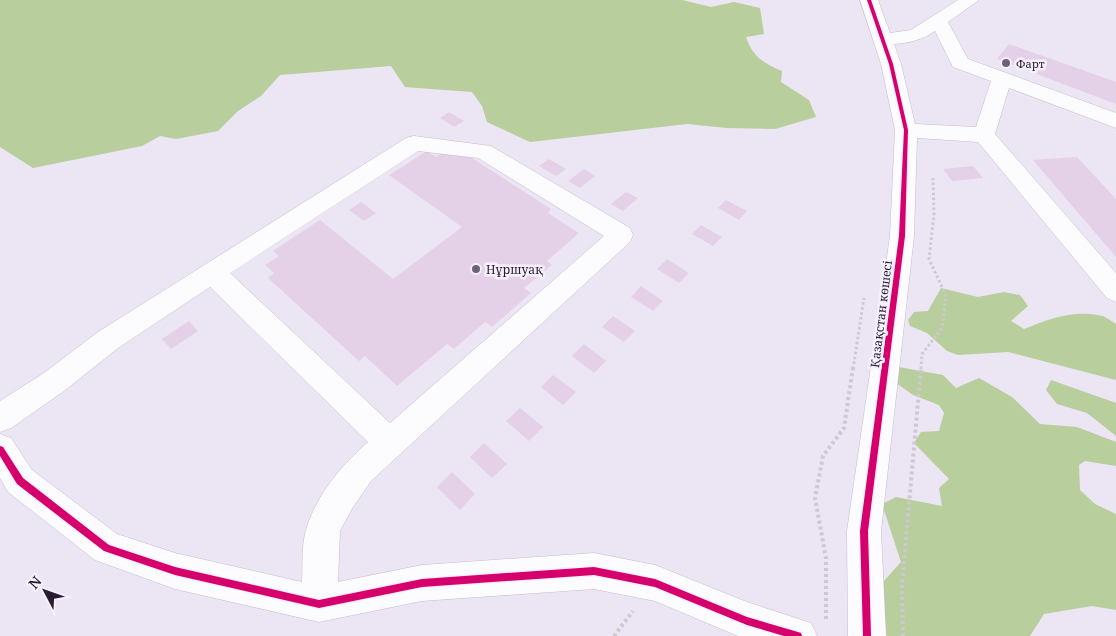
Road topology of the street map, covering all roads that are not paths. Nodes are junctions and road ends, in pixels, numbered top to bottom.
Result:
1 (869, 0) edge
2 (970, 0) edge
3 (938, 20) junction
4 (883, 39) junction
5 (1002, 79) junction
6 (1116, 121) edge
7 (906, 130) junction
8 (984, 135) junction
9 (212, 272) junction
10 (1116, 291) edge
11 (0, 418) edge
12 (390, 444) junction
13 (0, 449) edge
14 (319, 604) junction
15 (812, 631) edge
16 (867, 636) edge

1 - 4 street, Қазақстан көшесі
2 - 3 street
3 - 4 street
3 - 5 street
4 - 7 street, Қазақстан көшесі
5 - 6 street
5 - 8 street
7 - 8 street
7 - 16 street, Қазақстан көшесі
8 - 10 street
9 - 11 street
9 - 12 street
9 - 12 street
12 - 14 street
13 - 14 street
14 - 15 street

